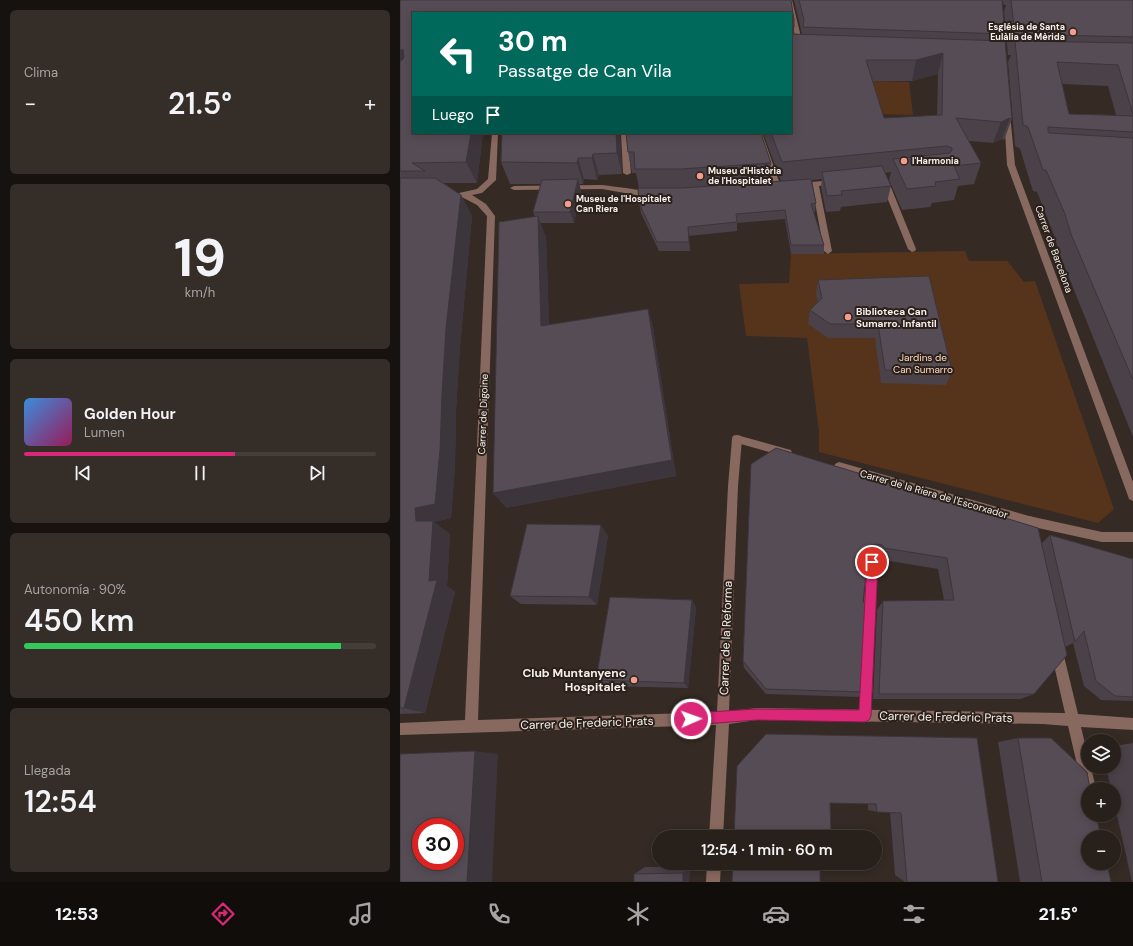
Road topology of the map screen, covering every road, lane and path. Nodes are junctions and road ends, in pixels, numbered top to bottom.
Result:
1 (789, 0) edge
2 (792, 12) edge
3 (792, 12) edge
4 (797, 51) edge
5 (1007, 102) edge
6 (495, 134) edge
7 (624, 134) edge
8 (759, 134) edge
9 (627, 174) edge
10 (883, 177) edge
11 (845, 181) edge
12 (815, 184) junction
13 (514, 188) dead end
14 (663, 194) edge
15 (451, 195) edge
16 (465, 195) junction
17 (912, 249) dead end
18 (828, 251) dead end
19 (797, 456) edge
20 (827, 464) edge
21 (1133, 496) edge
22 (1029, 521) junction
23 (1133, 537) edge
24 (1036, 552) edge
25 (872, 562) edge
26 (1054, 637) edge
27 (865, 716) junction
28 (723, 718) junction
29 (1073, 720) junction
30 (1133, 724) edge
31 (471, 726) junction
32 (400, 729) edge
33 (1087, 782) edge
34 (716, 830) edge
35 (714, 870) edge
36 (713, 882) edge

1 - 2 street
3 - 4 street
5 - 21 street, Carrer de Barcelona
6 - 16 street
7 - 9 street
8 - 12 street
10 - 17 street
11 - 12 street
12 - 18 street
13 - 14 street
15 - 16 street
16 - 31 street, Carrer de Digoine
19 - 28 street, Carrer de la Reforma
20 - 22 street, Carrer de la Riera de l'Escorxador
22 - 23 street, Carrer de la Riera de l'Escorxador
22 - 24 street
25 - 27 street
26 - 29 street
27 - 28 street, Carrer de Frederic Prats
27 - 29 street, Carrer de Frederic Prats
28 - 31 street, Carrer de Frederic Prats
28 - 34 street, Carrer de la Reforma
29 - 30 street, Carrer de Frederic Prats
29 - 33 street
31 - 32 street, Carrer de Frederic Prats
35 - 36 street

